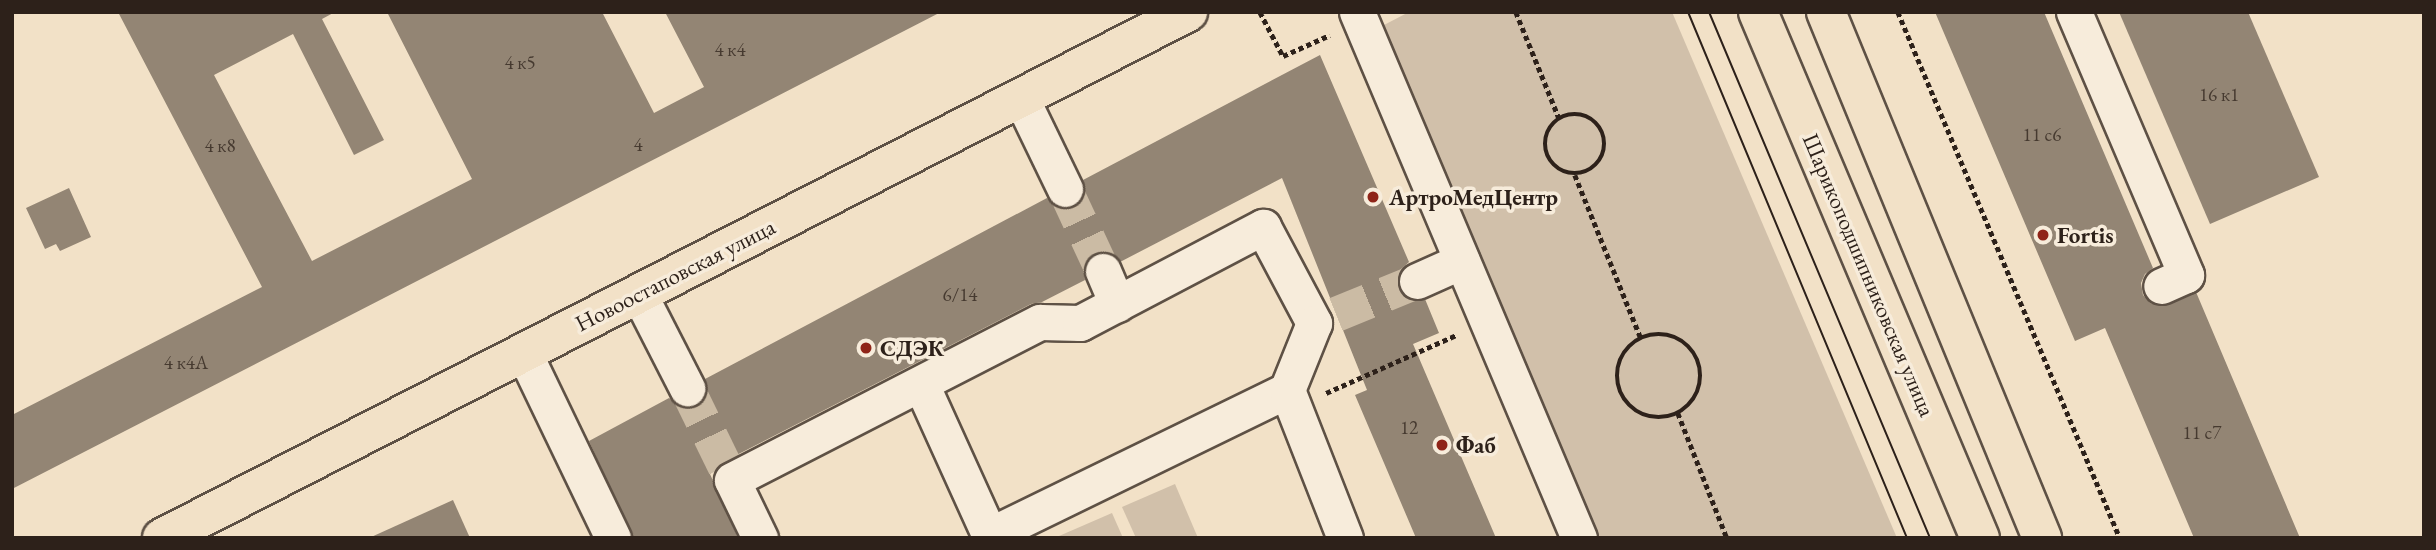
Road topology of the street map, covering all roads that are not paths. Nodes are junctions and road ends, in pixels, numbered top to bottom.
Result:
1 (1188, 12) edge
2 (1758, 12) edge
3 (1826, 12) edge
4 (2074, 12) edge
5 (1359, 16) edge
6 (1021, 98) junction
7 (1065, 189) tunnel mouth
8 (1462, 261) junction
9 (2161, 264) dead end
10 (1102, 271) tunnel mouth
11 (1417, 281) tunnel mouth
12 (639, 294) junction
13 (1117, 304) junction
14 (524, 353) junction
15 (921, 384) junction
16 (687, 388) tunnel mouth
17 (1290, 398) junction
18 (991, 536) edge
19 (162, 538) edge
20 (612, 538) edge
21 (760, 538) edge
22 (1345, 538) edge
23 (1579, 538) edge
24 (1980, 538) edge
25 (2042, 538) edge

1 - 6 main road, Новоостаповская улица
2 - 24 main road, Шарикоподшипниковская улица
3 - 25 main road
4 - 9 street
5 - 8 street
6 - 7 street
6 - 12 main road, Новоостаповская улица
8 - 11 street
8 - 23 street
10 - 13 street
12 - 14 main road, Новоостаповская улица
12 - 16 street
13 - 15 street
13 - 17 street
14 - 19 main road, Новоостаповская улица
14 - 20 street
15 - 18 street
15 - 21 street
17 - 18 street
17 - 22 street

